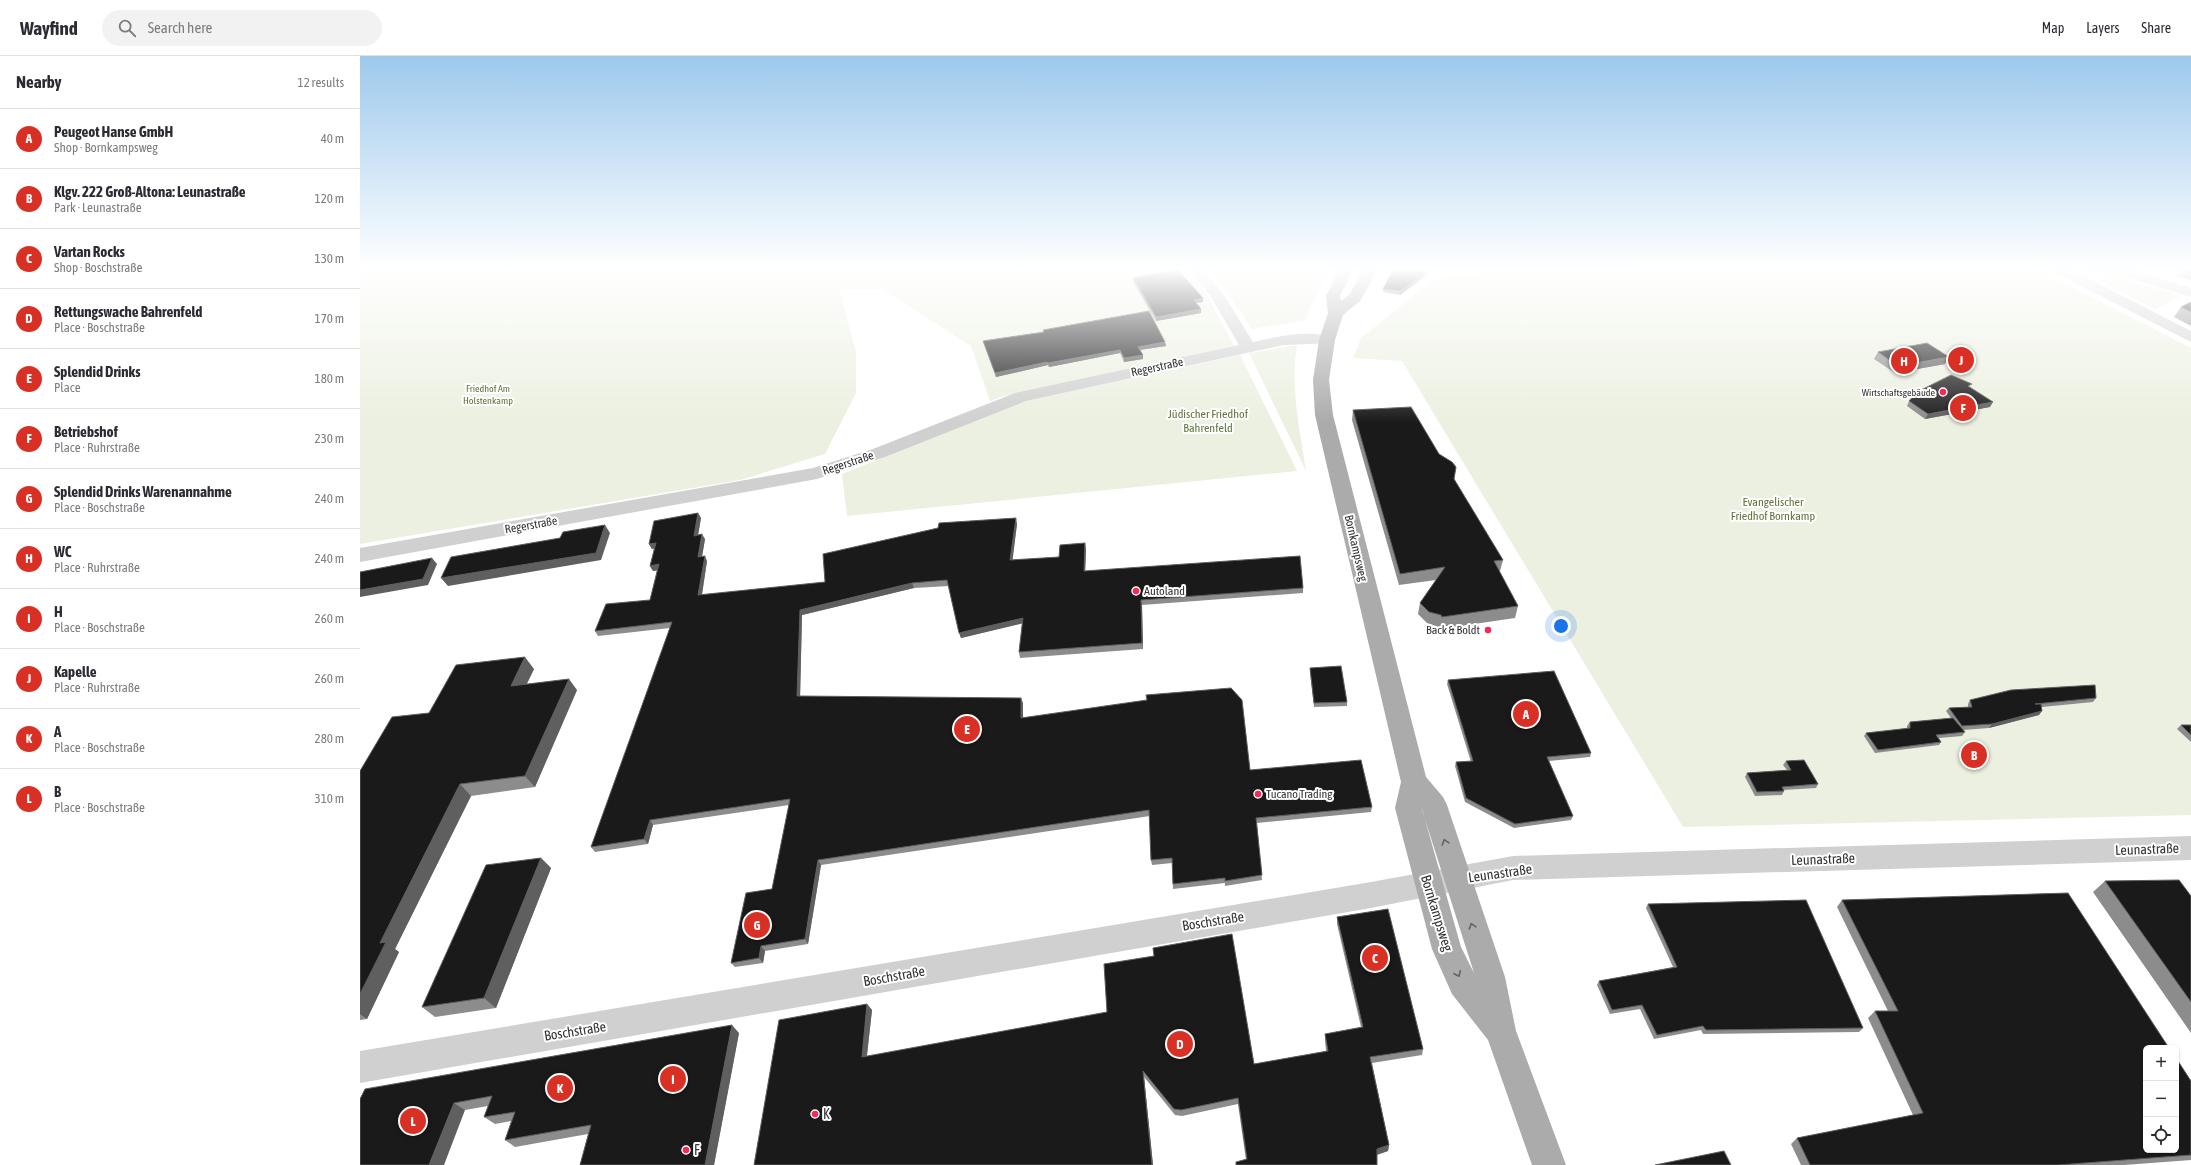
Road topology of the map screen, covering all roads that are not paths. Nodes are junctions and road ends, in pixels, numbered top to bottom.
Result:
1 (1232, 320) edge
2 (1334, 320) edge
3 (2158, 320) edge
4 (2191, 337) edge
5 (1327, 340) junction
6 (1249, 348) junction
7 (360, 555) edge
8 (1414, 782) junction
9 (2191, 848) edge
10 (1457, 879) junction
11 (1428, 885) junction
12 (1500, 1031) junction
13 (360, 1067) edge
14 (1549, 1165) edge

1 - 6 street
2 - 5 main road, Bornkampsweg
3 - 4 street
5 - 6 street, Regerstraße
5 - 8 main road, Bornkampsweg
6 - 7 street, Regerstraße
10 -> 8 main road, Bornkampsweg
8 - 11 main road, Bornkampsweg
9 - 10 street, Leunastraße
10 - 11 street, Leunastraße
12 -> 10 main road, Bornkampsweg
11 -> 12 main road, Bornkampsweg
11 - 13 street, Boschstraße
12 - 14 main road, Bornkampsweg

